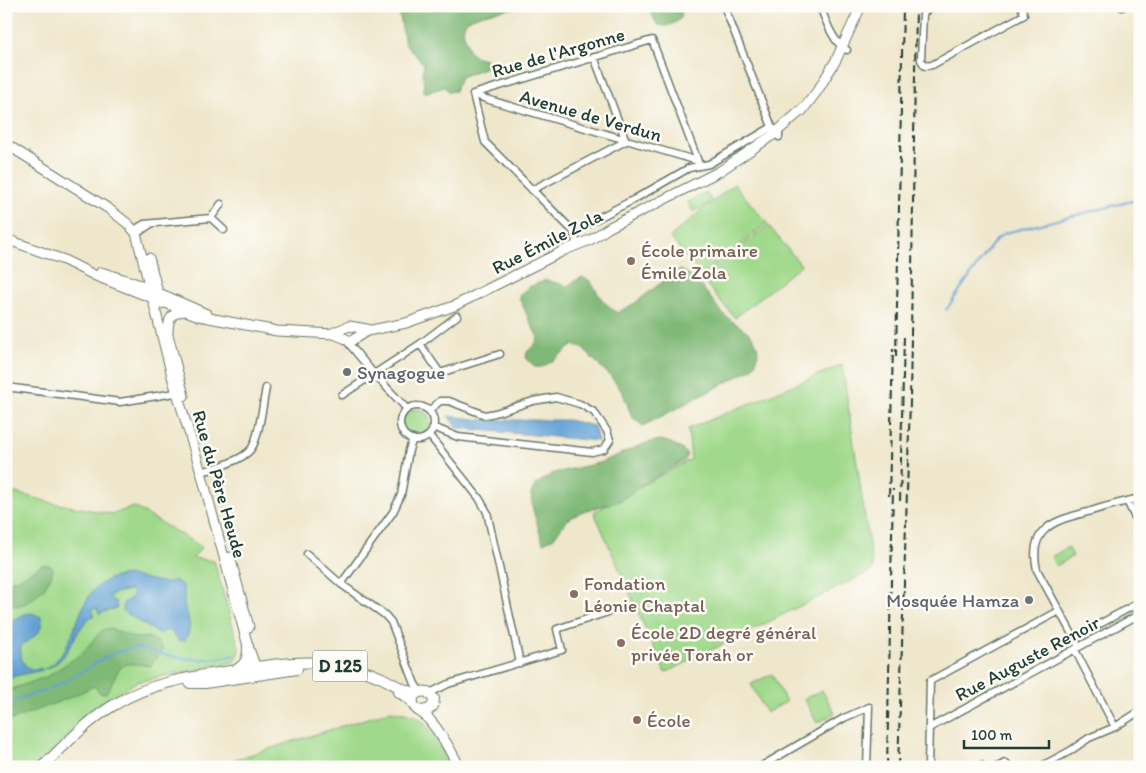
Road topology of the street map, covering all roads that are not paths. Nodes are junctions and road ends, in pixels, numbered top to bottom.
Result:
1 (724, 6) edge
2 (820, 6) edge
3 (861, 6) edge
4 (866, 6) edge
5 (931, 6) edge
6 (1021, 6) edge
7 (844, 49) junction
8 (594, 57) junction
9 (473, 94) junction
10 (776, 132) junction
11 (626, 141) junction
12 (6, 144) edge
13 (698, 163) junction
14 (532, 190) junction
15 (221, 204) dead end
16 (211, 218) junction
17 (224, 230) dead end
18 (137, 231) junction
19 (573, 231) junction
20 (6, 239) edge
21 (577, 245) junction
22 (76, 265) junction
23 (145, 269) junction
24 (132, 282) junction
25 (157, 297) junction
26 (185, 311) junction
27 (457, 316) dead end
28 (219, 320) junction
29 (168, 332) junction
30 (350, 335) junction
31 (420, 344) junction
32 (500, 354) dead end
33 (374, 374) junction
34 (6, 387) edge
35 (266, 388) dead end
36 (180, 392) junction
37 (342, 395) dead end
38 (407, 410) junction
39 (429, 411) junction
40 (433, 427) junction
41 (428, 435) junction
42 (413, 439) junction
43 (204, 471) junction
44 (1140, 498) edge
45 (1127, 501) junction
46 (1140, 528) edge
47 (307, 554) dead end
48 (341, 584) junction
49 (1140, 602) edge
50 (611, 611) dead end
51 (1059, 611) junction
52 (1140, 614) edge
53 (1074, 638) junction
54 (248, 646) junction
55 (1077, 648) junction
56 (520, 664) junction
57 (236, 670) junction
58 (258, 670) junction
59 (174, 683) junction
60 (420, 695) junction
61 (431, 708) junction
62 (420, 711) junction
63 (1140, 711) edge
64 (1115, 727) junction
65 (929, 728) junction
66 (42, 767) edge
67 (459, 767) edge
68 (466, 767) edge
69 (760, 767) edge
70 (867, 767) edge
71 (928, 767) edge
72 (998, 767) edge
73 (1010, 767) edge
74 (1040, 767) edge

1 - 10 street
2 - 7 street
3 - 7 main road, Rue Émile Zola
4 - 7 main road, Rue Émile Zola
5 - 6 street
7 - 10 main road, Rue Émile Zola
8 - 9 street, Rue de l'Argonne
8 - 11 street
8 - 13 street, Rue de l'Argonne
9 - 11 street, Avenue de Verdun
9 - 14 street
10 - 13 street
10 - 21 main road, Rue Émile Zola
11 - 13 street, Avenue de Verdun
11 - 14 street
12 - 18 main road
13 - 19 street
14 - 19 street
15 - 16 street
16 - 17 street
16 - 18 street
18 - 23 main road
18 - 25 main road
19 - 21 street
20 - 22 main road
21 - 30 main road, Rue Émile Zola
22 - 24 main road
22 - 25 main road
23 - 24 main road
23 - 25 main road
24 - 25 main road
25 - 26 main road, Rue Émile Zola
25 - 28 main road, Rue Émile Zola
25 - 29 main road, Rue du Père Heude
25 - 36 main road, Rue du Père Heude
26 - 28 main road, Rue Émile Zola
26 - 29 main road
27 - 31 street
28 - 30 main road, Rue Émile Zola
29 - 36 main road, Rue du Père Heude
30 - 33 street
31 - 32 street
31 - 33 street
33 - 37 street
33 - 38 street
34 - 36 street
35 - 43 street
36 - 43 main road, Rue du Père Heude
38 - 39 street
38 - 42 street
39 - 40 street
39 - 40 street
40 - 41 street
41 - 42 street
41 - 56 street
42 - 48 street
43 - 54 main road, Rue du Père Heude
43 - 58 main road, Rue du Père Heude
44 - 45 street
45 - 46 street
45 - 51 street
47 - 48 street
48 - 60 street
49 - 53 street, Rue Auguste Renoir
50 - 56 street
51 - 53 street
51 - 65 street
52 - 55 street, Rue Auguste Renoir
53 - 55 street
54 - 57 main road
54 - 58 main road, Rue du Père Heude
55 - 64 street
55 - 65 street, Rue Auguste Renoir
56 - 60 street
57 - 58 main road, D 125
57 - 59 main road, D 125
58 - 59 main road, D 125
58 - 60 main road, D 125
59 - 66 main road, D 125
60 - 61 main road
60 - 62 main road
61 - 62 main road
61 - 68 main road
62 - 67 main road
63 - 64 street
64 - 74 street
65 - 71 street
69 - 70 street
72 - 73 street

